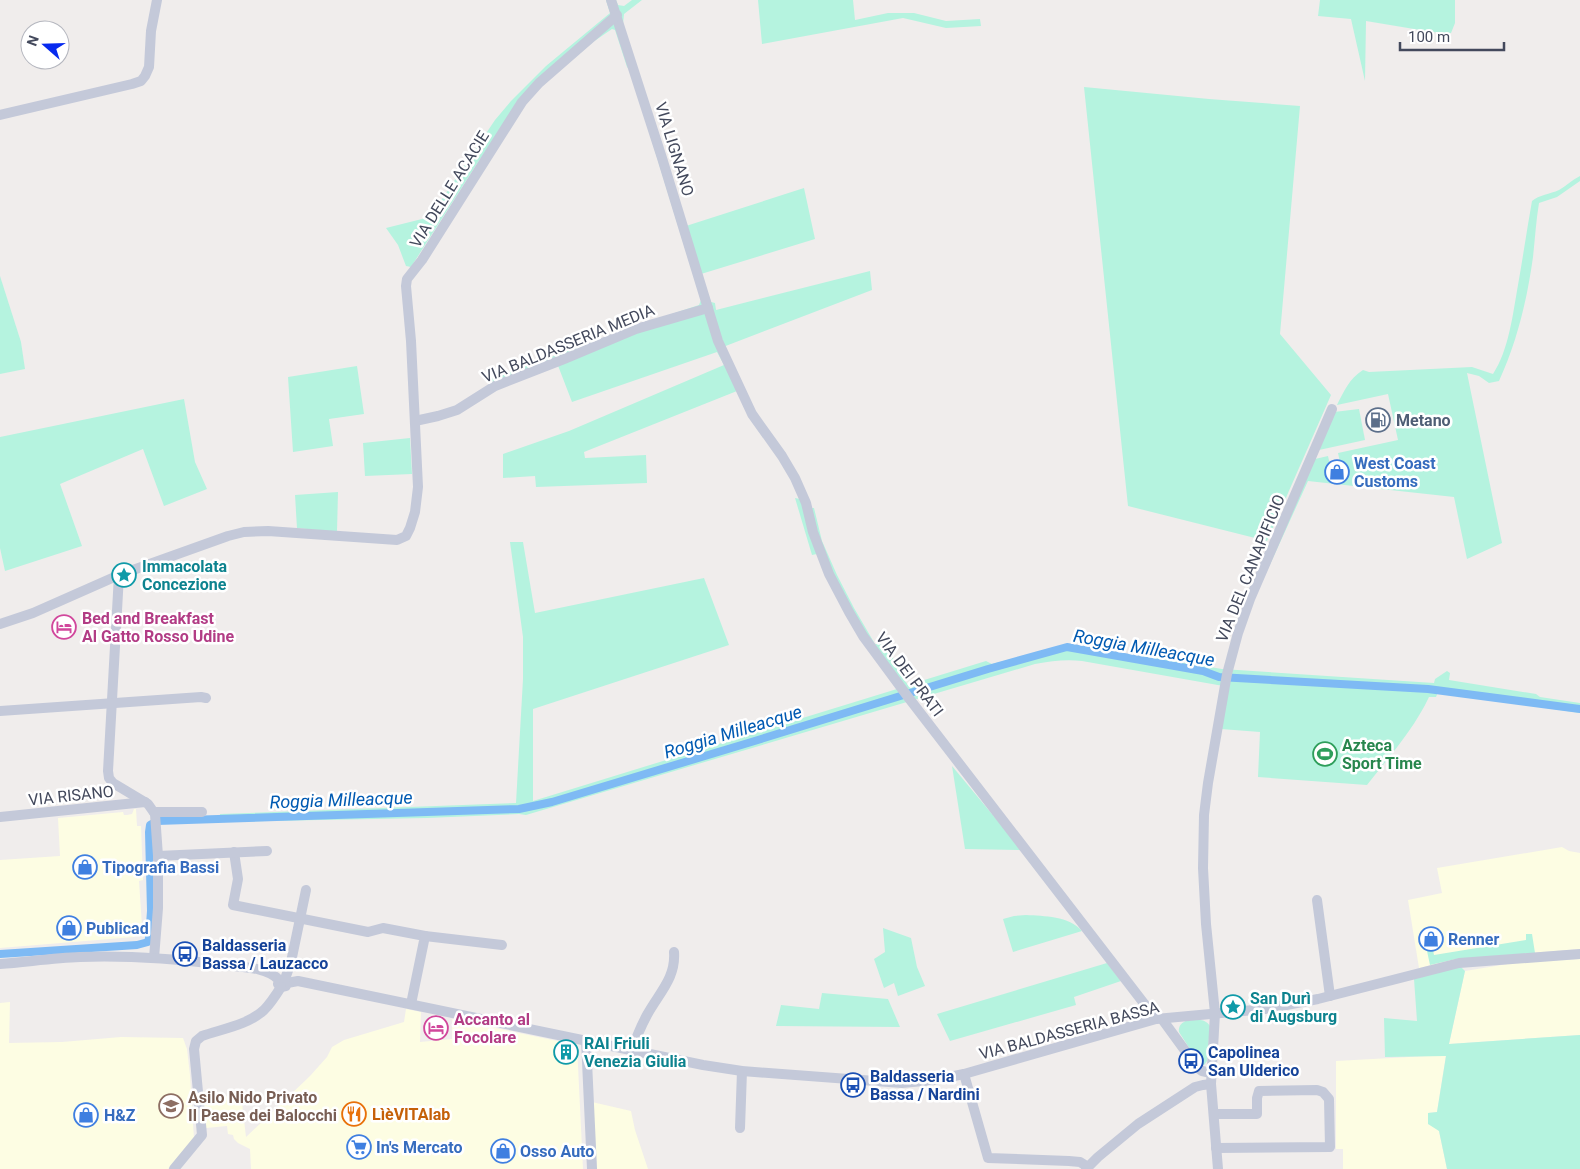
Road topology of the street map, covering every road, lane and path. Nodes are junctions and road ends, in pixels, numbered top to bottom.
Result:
1 (157, 0) edge
2 (611, 0) edge
3 (617, 15) junction
4 (0, 115) edge
5 (708, 308) junction
6 (1332, 409) dead end
7 (415, 421) junction
8 (120, 575) junction
9 (0, 624) edge
10 (206, 698) dead end
11 (112, 704) junction
12 (0, 711) edge
13 (145, 802) junction
14 (202, 812) dead end
15 (0, 817) edge
16 (155, 819) junction
17 (267, 850) dead end
18 (234, 852) junction
19 (158, 856) junction
20 (306, 890) dead end
21 (1317, 900) dead end
22 (300, 919) junction
23 (425, 936) junction
24 (502, 945) dead end
25 (674, 952) dead end
26 (1580, 954) edge
27 (154, 958) junction
28 (0, 964) edge
29 (283, 982) junction
30 (1330, 996) junction
31 (411, 1004) junction
32 (1216, 1013) junction
33 (1159, 1019) junction
34 (586, 1040) junction
35 (632, 1050) junction
36 (742, 1071) junction
37 (1211, 1073) junction
38 (964, 1074) junction
39 (1212, 1084) junction
40 (1214, 1114) junction
41 (740, 1128) dead end
42 (1216, 1148) junction
43 (1087, 1168) edge
44 (174, 1169) edge
45 (592, 1169) edge
46 (1218, 1169) edge

1 - 4 street
2 - 3 street, VIA LIGNANO
3 - 5 street, VIA LIGNANO
3 - 7 street, VIA DELLE ACACIE
5 - 7 street, VIA BALDASSERIA MEDIA
5 - 33 street, VIA DEI PRATI
6 - 32 street, VIA DEL CANAPIFICIO
7 - 8 street
8 - 9 street
8 - 11 street
10 - 11 street
11 - 12 street
11 - 13 street
13 - 15 street, VIA RISANO
13 - 16 street
14 - 16 street
16 - 19 street
17 - 18 street
18 - 19 street
18 - 22 street
19 - 27 street
20 - 22 street
21 - 30 street
22 - 23 street
22 - 29 street
23 - 24 street
23 - 31 street
25 - 35 street
26 - 30 street, VIA BALDASSERIA BASSA
27 - 28 street, VIA BALDASSERIA BASSA
27 - 29 street, VIA BALDASSERIA BASSA
29 - 31 street, VIA BALDASSERIA BASSA
29 - 44 street
30 - 32 street, VIA BALDASSERIA BASSA
31 - 34 street, VIA BALDASSERIA BASSA
32 - 33 street, VIA BALDASSERIA BASSA
32 - 37 street, VIA DEL CANAPIFICIO
33 - 37 street, VIA DEI PRATI
33 - 38 street, VIA BALDASSERIA BASSA
34 - 35 street, VIA BALDASSERIA BASSA
34 - 45 street
35 - 36 street, VIA BALDASSERIA BASSA
36 - 38 street, VIA BALDASSERIA BASSA
36 - 41 street
37 - 39 street, VIA DEL CANAPIFICIO
38 - 43 street
39 - 40 street, VIA DEL CANAPIFICIO
39 - 43 street
40 - 42 street, VIA DEL CANAPIFICIO
40 - 42 street
42 - 46 street, VIA DEL CANAPIFICIO

